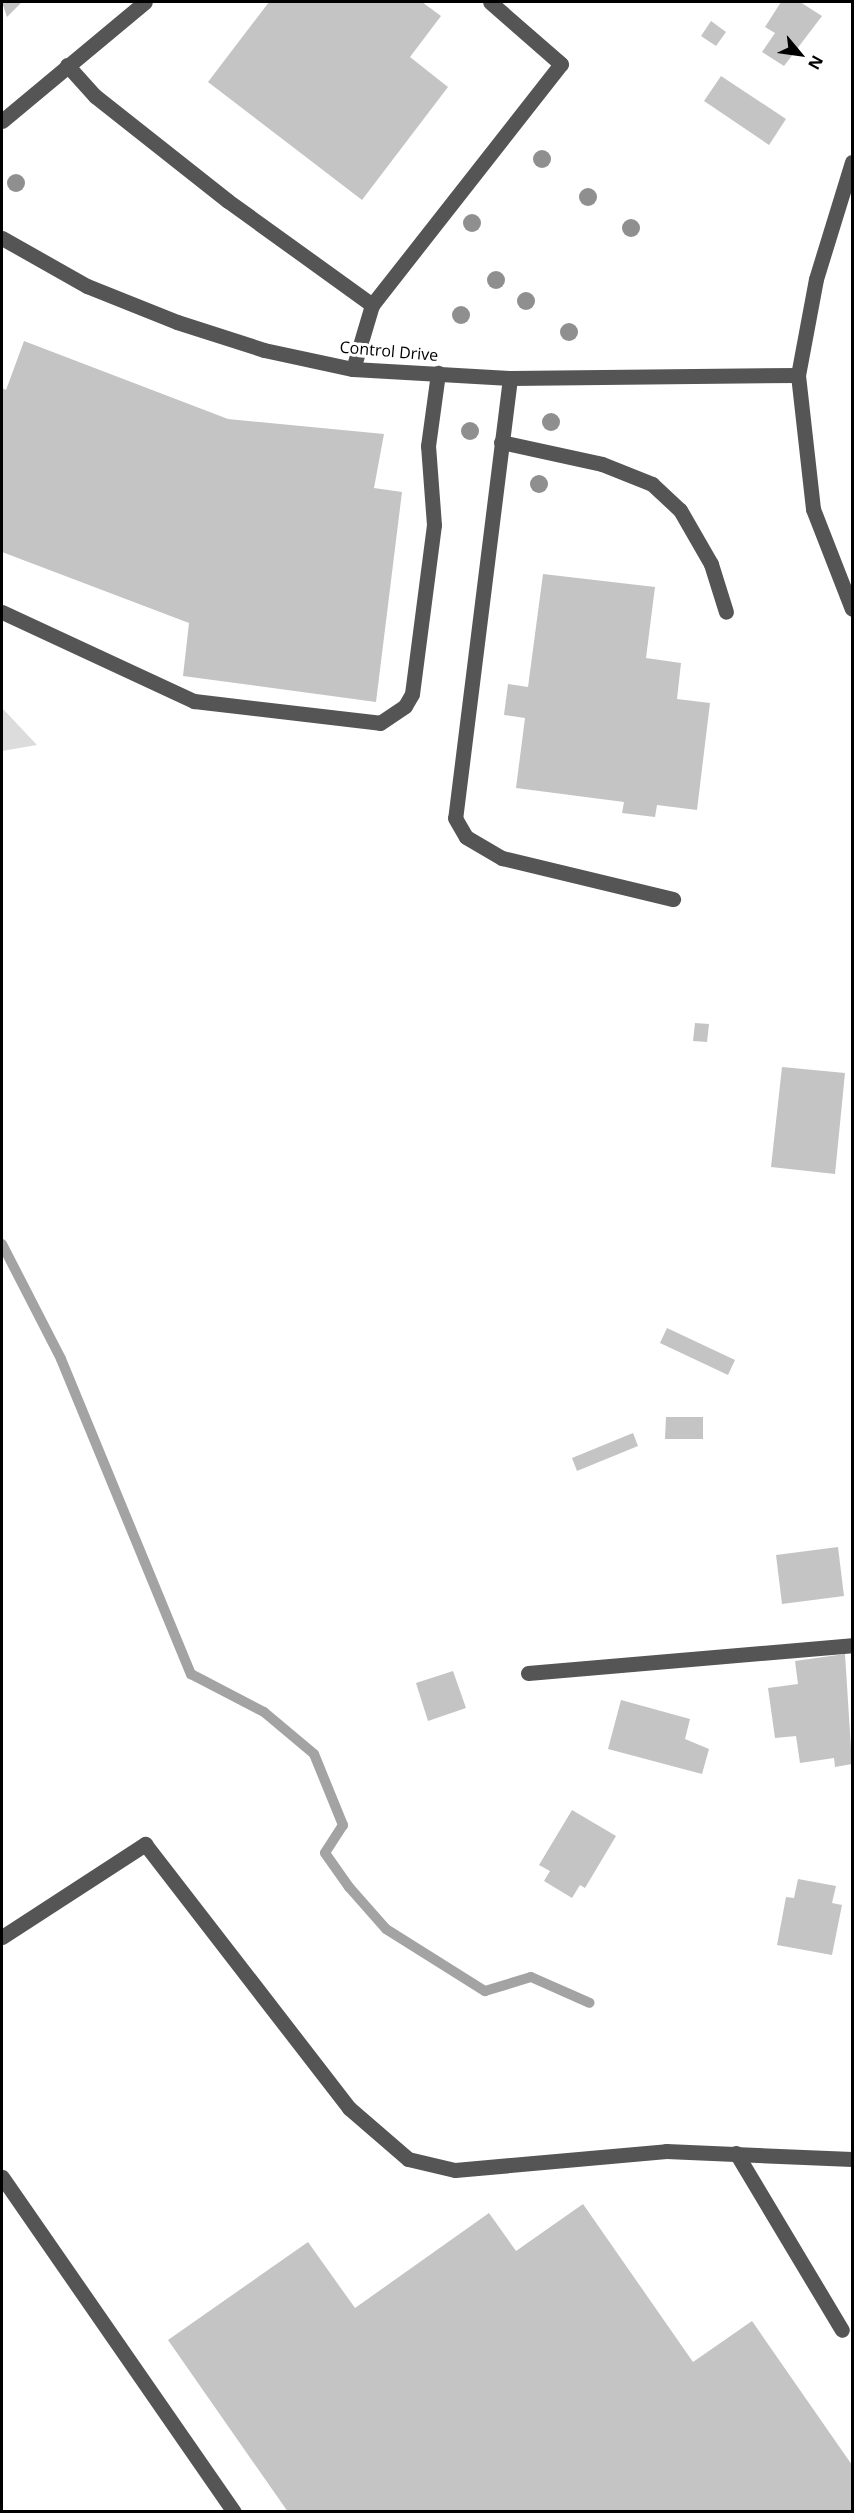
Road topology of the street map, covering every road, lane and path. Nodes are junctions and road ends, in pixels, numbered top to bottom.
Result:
1 (145, 2) edge
2 (490, 2) edge
3 (67, 65) junction
4 (2, 121) edge
5 (852, 162) edge
6 (2, 240) edge
7 (372, 305) junction
8 (353, 369) junction
9 (438, 374) junction
10 (798, 375) junction
11 (510, 378) junction
12 (501, 442) junction
13 (852, 609) edge
14 (2, 612) edge
15 (726, 612) dead end
16 (673, 899) dead end
17 (852, 1645) edge
18 (528, 1673) dead end
19 (2, 1937) edge
20 (736, 2153) junction
21 (852, 2159) edge
22 (2, 2177) edge
23 (842, 2330) dead end
24 (234, 2511) edge

1 - 3 street
2 - 7 street
3 - 4 street
3 - 7 street
5 - 10 street
6 - 8 street, Control Drive
7 - 8 street
8 - 9 street, Control Drive
9 - 11 street, Control Drive
9 - 14 street
10 - 11 street, Control Drive
10 - 13 street
11 - 12 street
12 - 15 street
12 - 16 street
17 - 18 street
19 - 20 street
20 - 21 street
20 - 23 street
22 - 24 street

